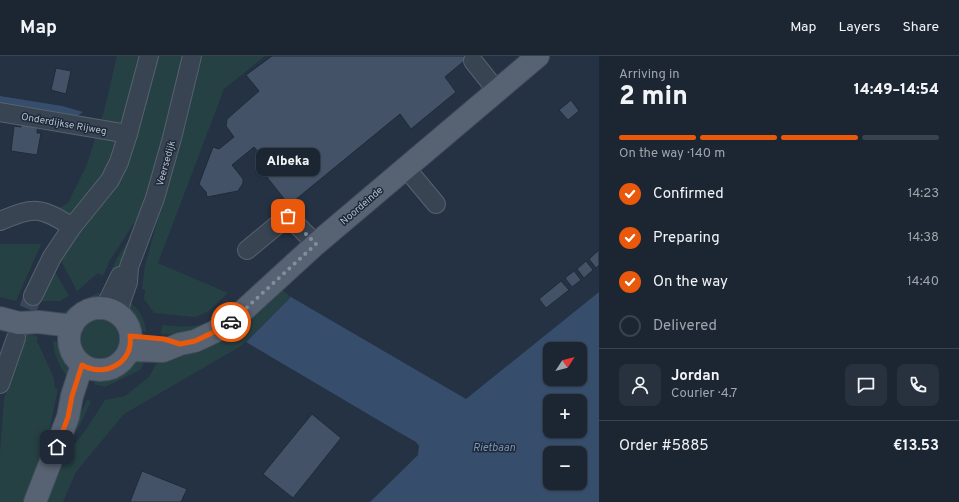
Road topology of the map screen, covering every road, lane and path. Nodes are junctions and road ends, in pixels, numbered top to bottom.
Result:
1 (149, 56) edge
2 (192, 56) edge
3 (538, 56) edge
4 (473, 61) dead end
5 (497, 91) junction
6 (0, 112) edge
7 (128, 134) junction
8 (406, 168) junction
9 (436, 204) dead end
10 (0, 221) edge
11 (72, 227) junction
12 (316, 244) junction
13 (247, 250) dead end
14 (33, 296) tunnel mouth
15 (111, 311) junction
16 (12, 326) edge
17 (70, 333) junction
18 (130, 343) junction
19 (89, 367) junction
20 (0, 384) edge
21 (35, 502) edge

1 - 7 street
2 - 15 street, Veersedijk
3 - 5 main road, Noordeinde
4 - 5 street
5 - 8 main road, Noordeinde
6 - 7 street, Onderdijkse Rijweg
7 - 11 street
8 - 9 street
8 - 12 main road, Noordeinde
10 - 11 street
11 - 14 street
12 - 13 street
12 - 18 main road, Noordeinde
15 - 17 main road
15 - 18 main road
16 - 17 main road
16 - 20 street
17 - 19 main road
18 - 19 main road
19 - 21 main road

